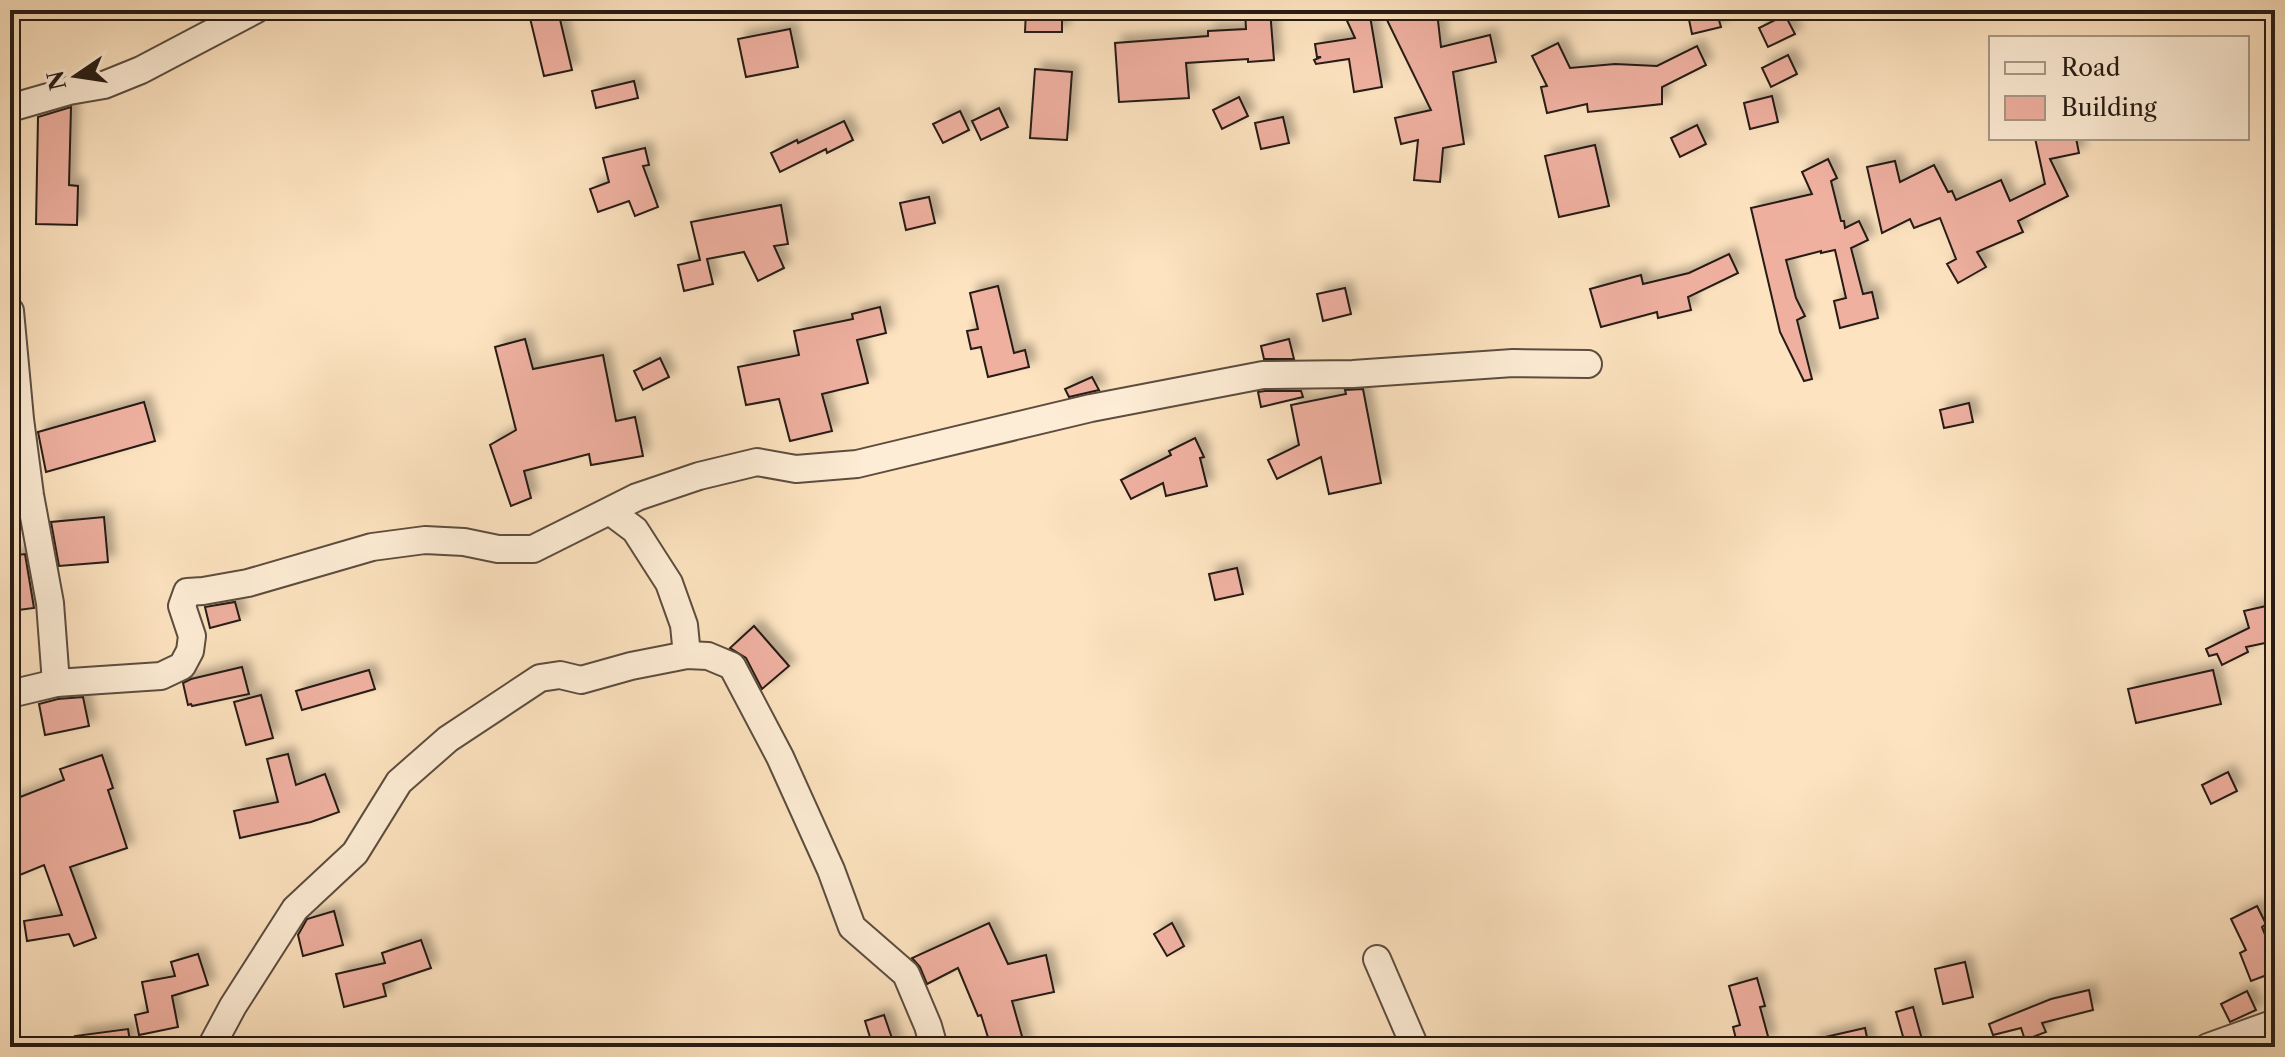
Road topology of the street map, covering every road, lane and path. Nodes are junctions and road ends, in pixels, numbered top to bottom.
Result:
1 (255, 10) edge
2 (10, 108) edge
3 (10, 311) edge
4 (1588, 364) dead end
5 (611, 512) junction
6 (687, 655) junction
7 (56, 683) junction
8 (10, 694) edge
9 (1377, 959) dead end
10 (2275, 1023) edge
11 (211, 1047) edge
12 (934, 1047) edge
13 (1415, 1047) edge
14 (2208, 1047) edge

1 - 2 street
3 - 7 street
4 - 5 street
5 - 6 street
5 - 7 street
6 - 11 street
6 - 12 street
7 - 8 street
9 - 13 street
10 - 14 street

